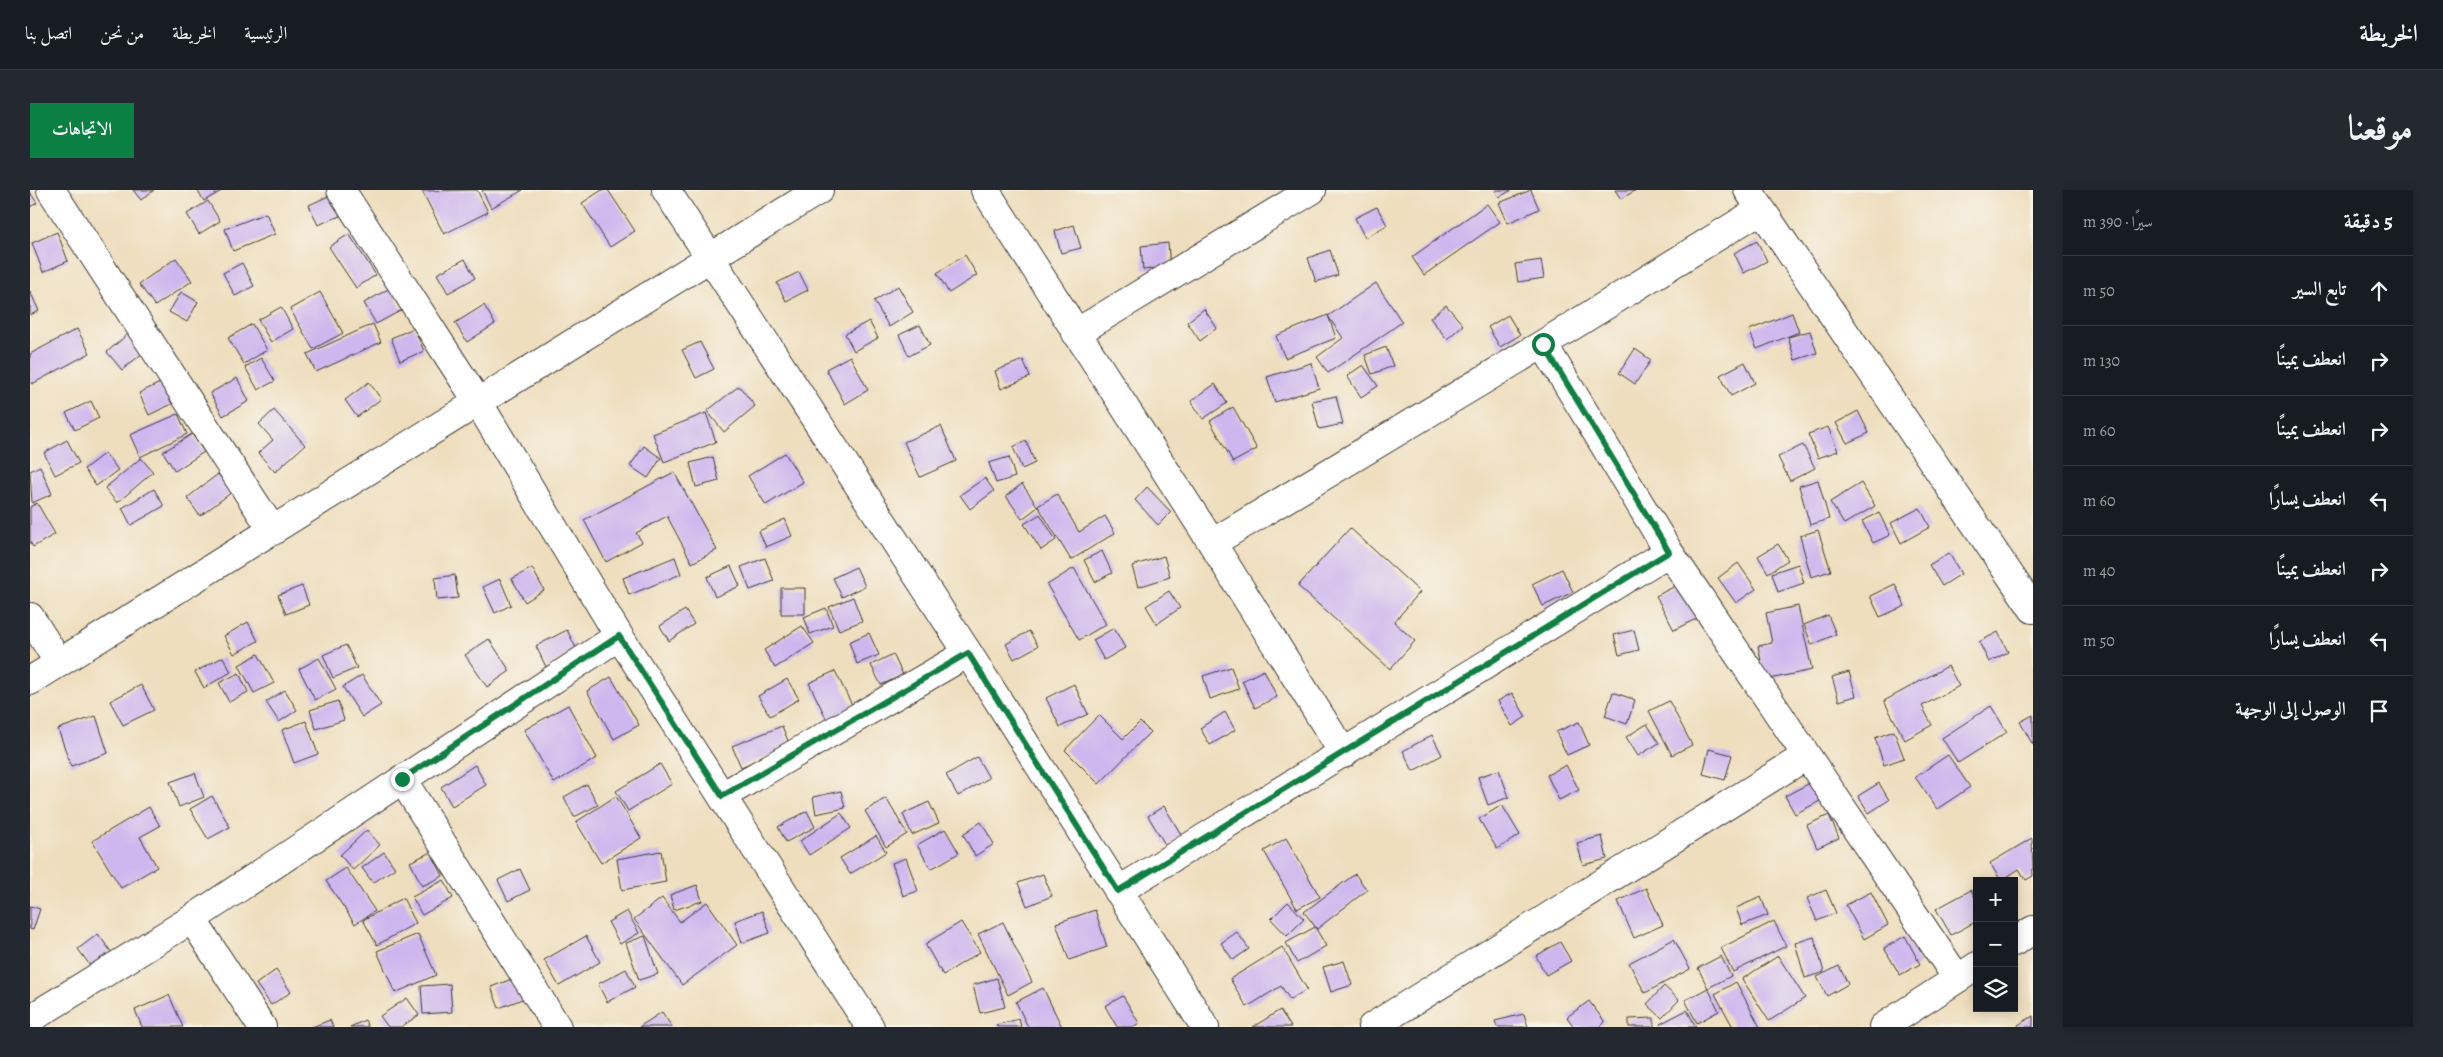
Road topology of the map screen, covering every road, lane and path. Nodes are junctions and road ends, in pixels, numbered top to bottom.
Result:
1 (51, 190) edge
2 (341, 190) edge
3 (666, 190) edge
4 (820, 190) edge
5 (985, 190) edge
6 (1312, 190) edge
7 (1754, 200) edge
8 (710, 258) junction
9 (1076, 333) junction
10 (1543, 344) junction
11 (478, 402) junction
12 (273, 531) junction
13 (1212, 543) junction
14 (1669, 552) junction
15 (2033, 609) edge
16 (30, 617) edge
17 (619, 636) junction
18 (968, 653) junction
19 (59, 663) junction
20 (30, 681) edge
21 (1344, 754) junction
22 (1806, 756) junction
23 (402, 779) junction
24 (722, 796) junction
25 (1118, 891) junction
26 (192, 919) junction
27 (2033, 930) edge
28 (2018, 939) edge
29 (1967, 972) edge
30 (30, 1019) edge
31 (262, 1027) edge
32 (557, 1027) edge
33 (870, 1027) edge
34 (1205, 1027) edge
35 (1372, 1027) edge
36 (1883, 1027) edge

1 - 12 street
2 - 11 street
3 - 8 street
4 - 8 street
5 - 9 street
6 - 9 street
7 - 10 street
7 - 15 street
8 - 11 street
8 - 18 street
9 - 13 street
10 - 13 street
10 - 14 street
11 - 12 street
11 - 17 street
12 - 19 street
13 - 21 street
14 - 21 street
14 - 22 street
16 - 19 street
17 - 23 street
17 - 24 street
18 - 24 street
18 - 25 street
19 - 20 street
21 - 25 street
22 - 29 street
22 - 35 street
23 - 26 street
23 - 32 street
24 - 33 street
25 - 34 street
26 - 30 street
26 - 31 street
27 - 28 street
29 - 36 street

